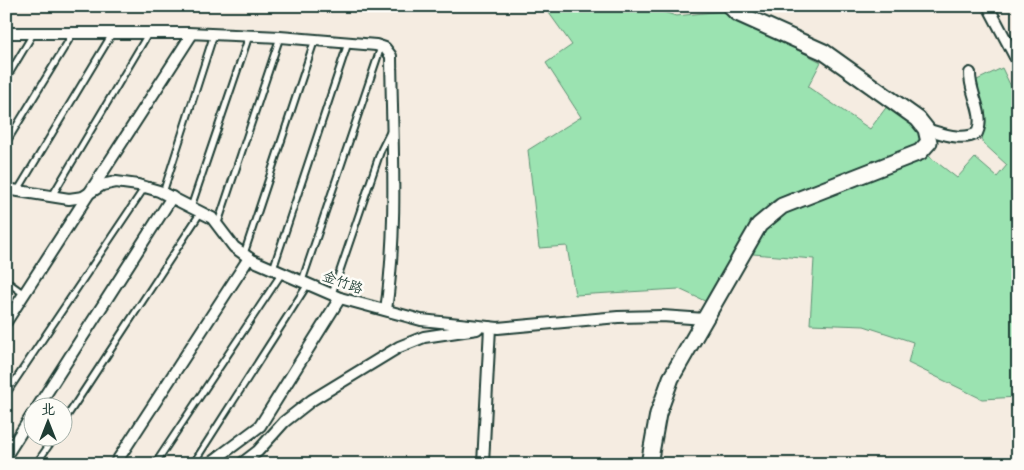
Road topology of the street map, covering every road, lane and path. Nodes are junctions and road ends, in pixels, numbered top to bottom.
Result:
1 (730, 6) edge
2 (988, 6) edge
3 (6, 33) edge
4 (33, 34) junction
5 (112, 34) junction
6 (149, 34) junction
7 (192, 34) junction
8 (214, 34) junction
9 (72, 35) junction
10 (249, 35) junction
11 (280, 37) junction
12 (315, 39) junction
13 (349, 42) junction
14 (381, 46) junction
15 (1015, 57) dead end
16 (970, 72) dead end
17 (6, 79) edge
18 (392, 127) junction
19 (926, 130) junction
20 (6, 144) edge
21 (145, 187) junction
22 (6, 188) edge
23 (18, 190) junction
24 (90, 194) junction
25 (168, 195) junction
26 (51, 197) junction
27 (191, 207) junction
28 (201, 212) junction
29 (218, 223) junction
30 (246, 256) junction
31 (277, 271) junction
32 (6, 281) edge
33 (305, 283) junction
34 (24, 294) junction
35 (336, 296) junction
36 (386, 310) junction
37 (705, 319) junction
38 (7, 321) edge
39 (488, 327) junction
40 (6, 394) edge
41 (43, 398) edge
42 (72, 409) edge
43 (22, 431) edge
44 (47, 448) edge
45 (6, 456) edge
46 (36, 464) edge
47 (115, 464) edge
48 (155, 464) edge
49 (193, 464) edge
50 (209, 464) edge
51 (241, 464) edge
52 (483, 464) edge
53 (649, 464) edge

1 - 19 main road
2 - 15 street
3 - 4 street
4 - 9 street
4 - 17 lane
5 - 6 street
5 - 9 street
5 - 23 lane
6 - 7 street
6 - 26 lane
7 - 8 street
7 - 24 street
8 - 10 street
8 - 25 lane
9 - 20 lane
10 - 11 street
10 - 27 lane
11 - 12 street
11 - 29 lane
12 - 13 street
12 - 30 lane
13 - 14 street
13 - 31 lane
14 - 18 street
14 - 33 lane
16 - 19 street
18 - 35 lane
18 - 36 street
19 - 37 main road
21 - 24 street, 金竹路
21 - 25 street, 金竹路
21 - 40 lane
22 - 23 street, 金竹路
23 - 26 street, 金竹路
24 - 26 street, 金竹路
24 - 34 street
25 - 27 street, 金竹路
25 - 41 street
27 - 28 street, 金竹路
28 - 29 street, 金竹路
28 - 42 lane
29 - 30 street, 金竹路
30 - 31 street, 金竹路
30 - 47 street
31 - 33 street, 金竹路
31 - 48 lane
32 - 34 lane
33 - 35 street, 金竹路
33 - 49 lane
34 - 38 street
35 - 36 street, 金竹路
35 - 50 street
36 - 39 street, 金竹路
37 - 39 street, 金竹路
37 - 53 main road
39 - 51 street
39 - 52 street
43 - 45 street
44 - 46 lane

